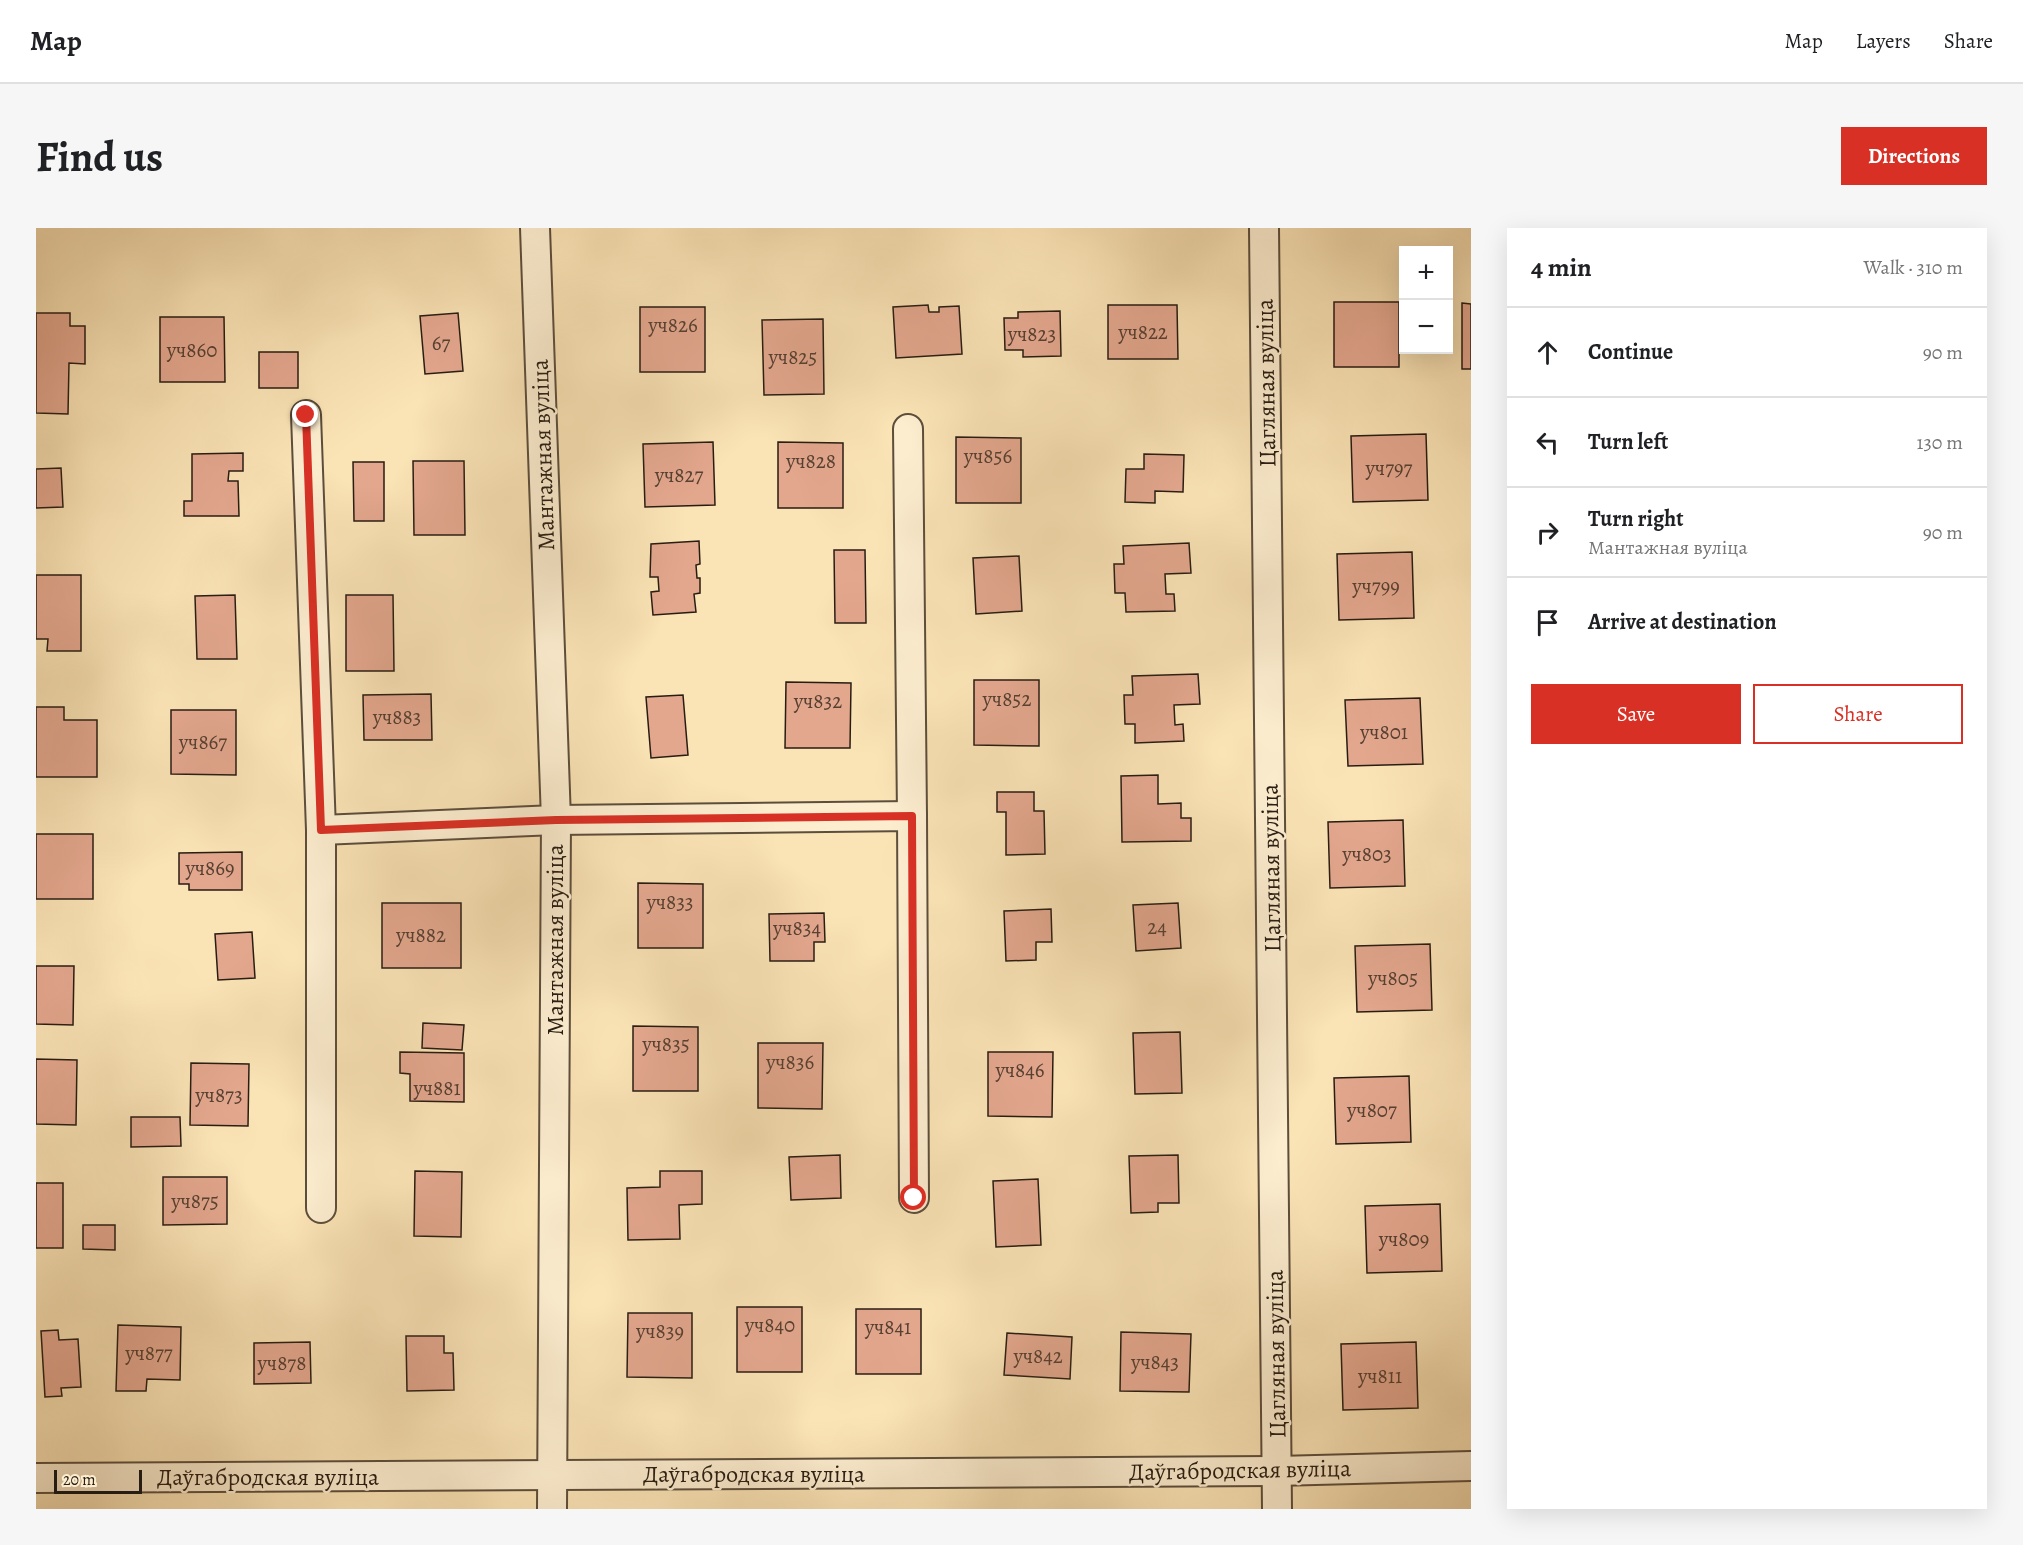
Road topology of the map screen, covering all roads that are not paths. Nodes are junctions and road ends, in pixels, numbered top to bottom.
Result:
1 (536, 228) edge
2 (1264, 228) edge
3 (306, 415) dead end
4 (908, 429) dead end
5 (912, 816) junction
6 (556, 820) junction
7 (321, 830) junction
8 (914, 1198) dead end
9 (321, 1208) dead end
10 (1471, 1466) edge
11 (1277, 1471) junction
12 (552, 1475) junction
13 (36, 1478) edge
14 (552, 1509) edge
15 (1277, 1509) edge

1 - 6 street, Мантажная вуліца
2 - 11 street, Цагляная вуліца
3 - 7 street
4 - 5 street
5 - 6 street
5 - 8 street
6 - 7 street
6 - 12 street, Мантажная вуліца
7 - 9 street
10 - 11 street, Даўгабродская вуліца
11 - 12 street, Даўгабродская вуліца
11 - 15 street, Цагляная вуліца
12 - 13 street, Даўгабродская вуліца
12 - 14 street, Мантажная вуліца

